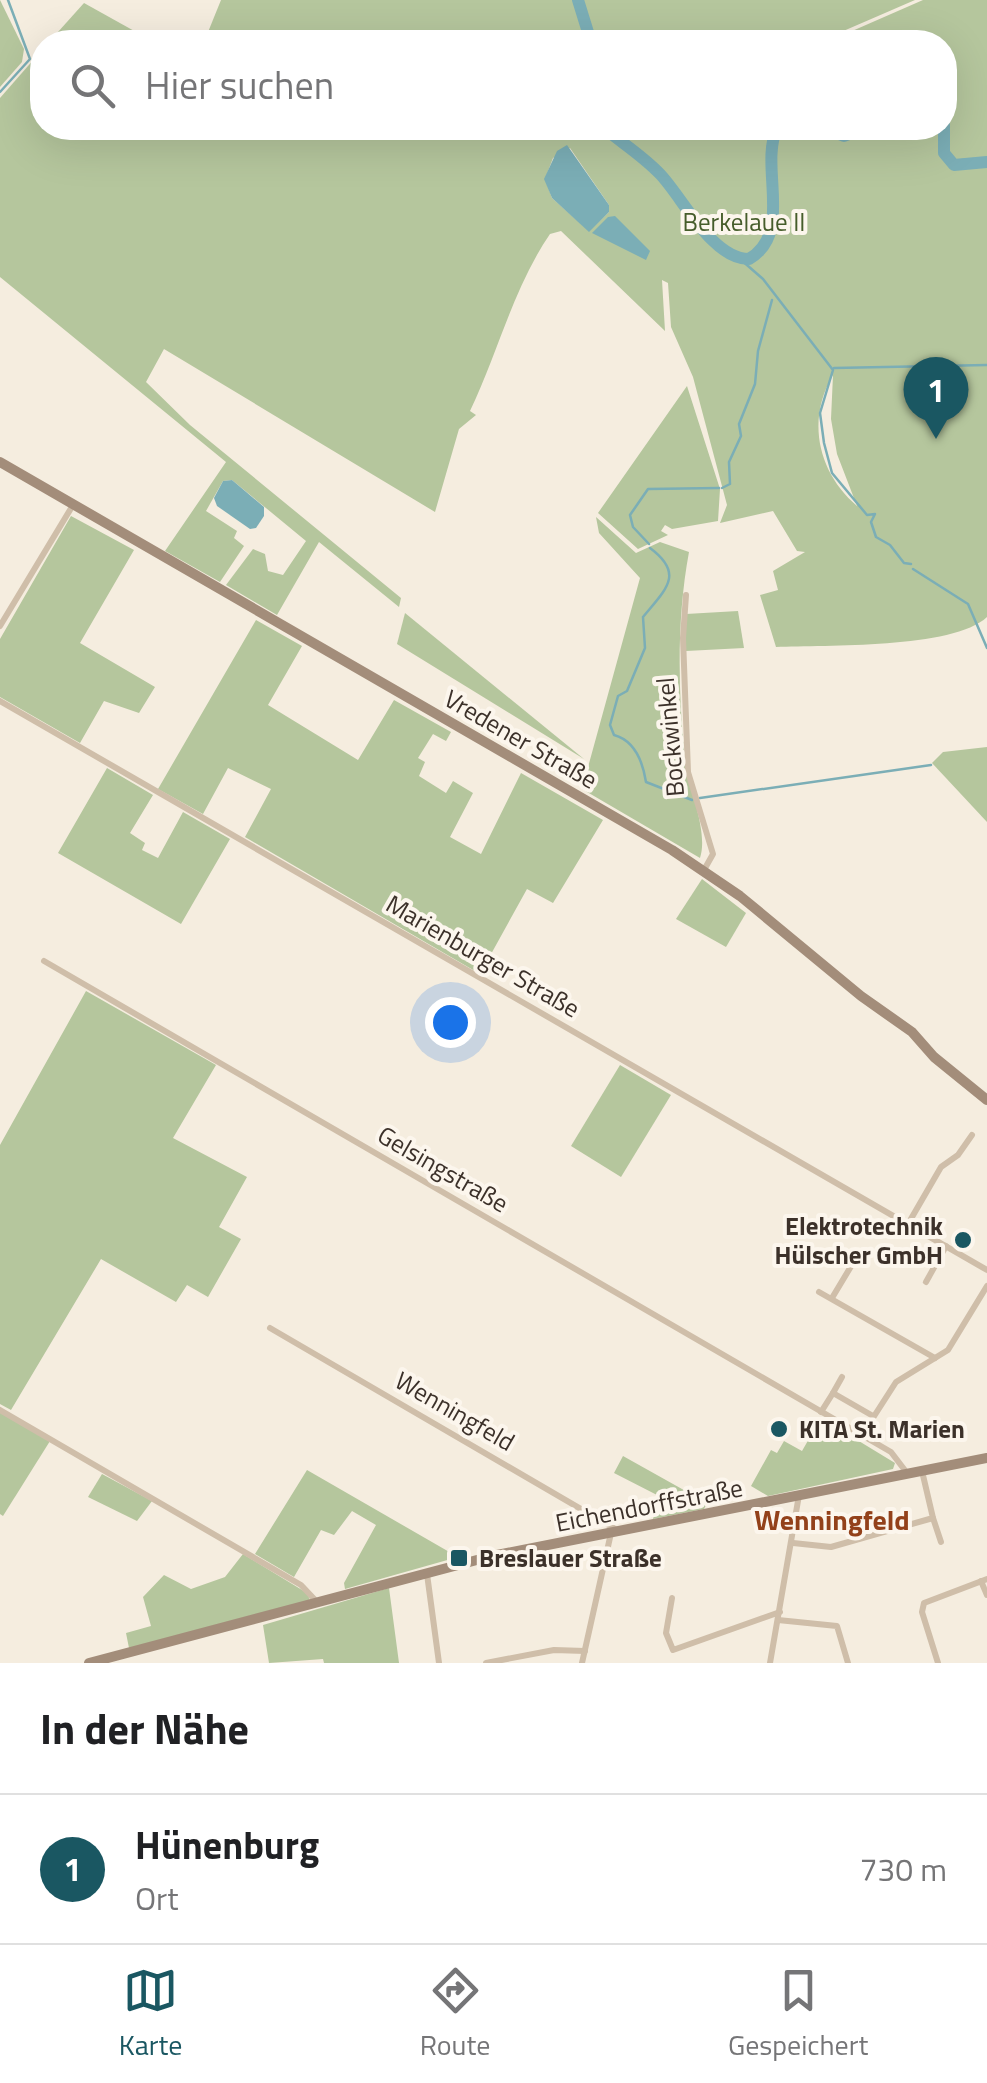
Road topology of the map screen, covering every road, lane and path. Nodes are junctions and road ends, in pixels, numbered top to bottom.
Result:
1 (0, 462) edge
2 (73, 505) junction
3 (686, 595) dead end
4 (0, 626) edge
5 (0, 701) edge
6 (704, 870) junction
7 (44, 962) dead end
8 (987, 1100) edge
9 (972, 1135) dead end
10 (908, 1224) junction
11 (946, 1246) junction
12 (856, 1258) dead end
13 (987, 1270) edge
14 (926, 1282) dead end
15 (987, 1286) edge
16 (820, 1292) dead end
17 (832, 1298) junction
18 (270, 1328) dead end
19 (936, 1358) junction
20 (842, 1378) dead end
21 (833, 1393) junction
22 (0, 1410) edge
23 (821, 1412) junction
24 (873, 1416) junction
25 (862, 1435) junction
26 (987, 1458) edge
27 (922, 1471) junction
28 (908, 1474) junction
29 (799, 1496) junction
30 (933, 1518) junction
31 (614, 1532) junction
32 (793, 1542) junction
33 (940, 1542) dead end
34 (427, 1573) junction
35 (984, 1580) edge
36 (987, 1596) edge
37 (672, 1598) dead end
38 (316, 1602) junction
39 (779, 1616) junction
40 (585, 1652) junction
41 (89, 1663) edge
42 (439, 1663) edge
43 (486, 1663) edge
44 (582, 1663) edge
45 (770, 1663) edge
46 (848, 1663) edge
47 (938, 1663) edge

1 - 2 street, Vredener Straße
2 - 4 street
2 - 6 street, Vredener Straße
3 - 6 street, Bockwinkel
5 - 10 street, Marienburger Straße
6 - 8 street, Vredener Straße
7 - 23 street, Gelsingstraße
9 - 10 street
10 - 11 street, Marienburger Straße
11 - 13 street, Marienburger Straße
11 - 14 street
12 - 17 street
15 - 19 street
16 - 17 street
17 - 19 street
18 - 31 street, Wenningfeld
19 - 24 street
20 - 21 street
21 - 23 street
21 - 24 street
22 - 38 street
23 - 25 street, Gelsingstraße
24 - 25 street
25 - 28 street, Gelsingstraße
26 - 27 street, Eichendorffstraße
27 - 28 street, Eichendorffstraße
27 - 30 street
28 - 29 street, Eichendorffstraße
29 - 31 street, Eichendorffstraße
29 - 32 street
30 - 32 street
30 - 33 street
31 - 34 street, Eichendorffstraße
31 - 40 street
32 - 39 street
34 - 38 street, Eichendorffstraße
34 - 42 street
35 - 36 street
35 - 47 street
37 - 39 street
38 - 41 street, Eichendorffstraße
39 - 45 street
39 - 46 street
40 - 43 street
40 - 44 street

